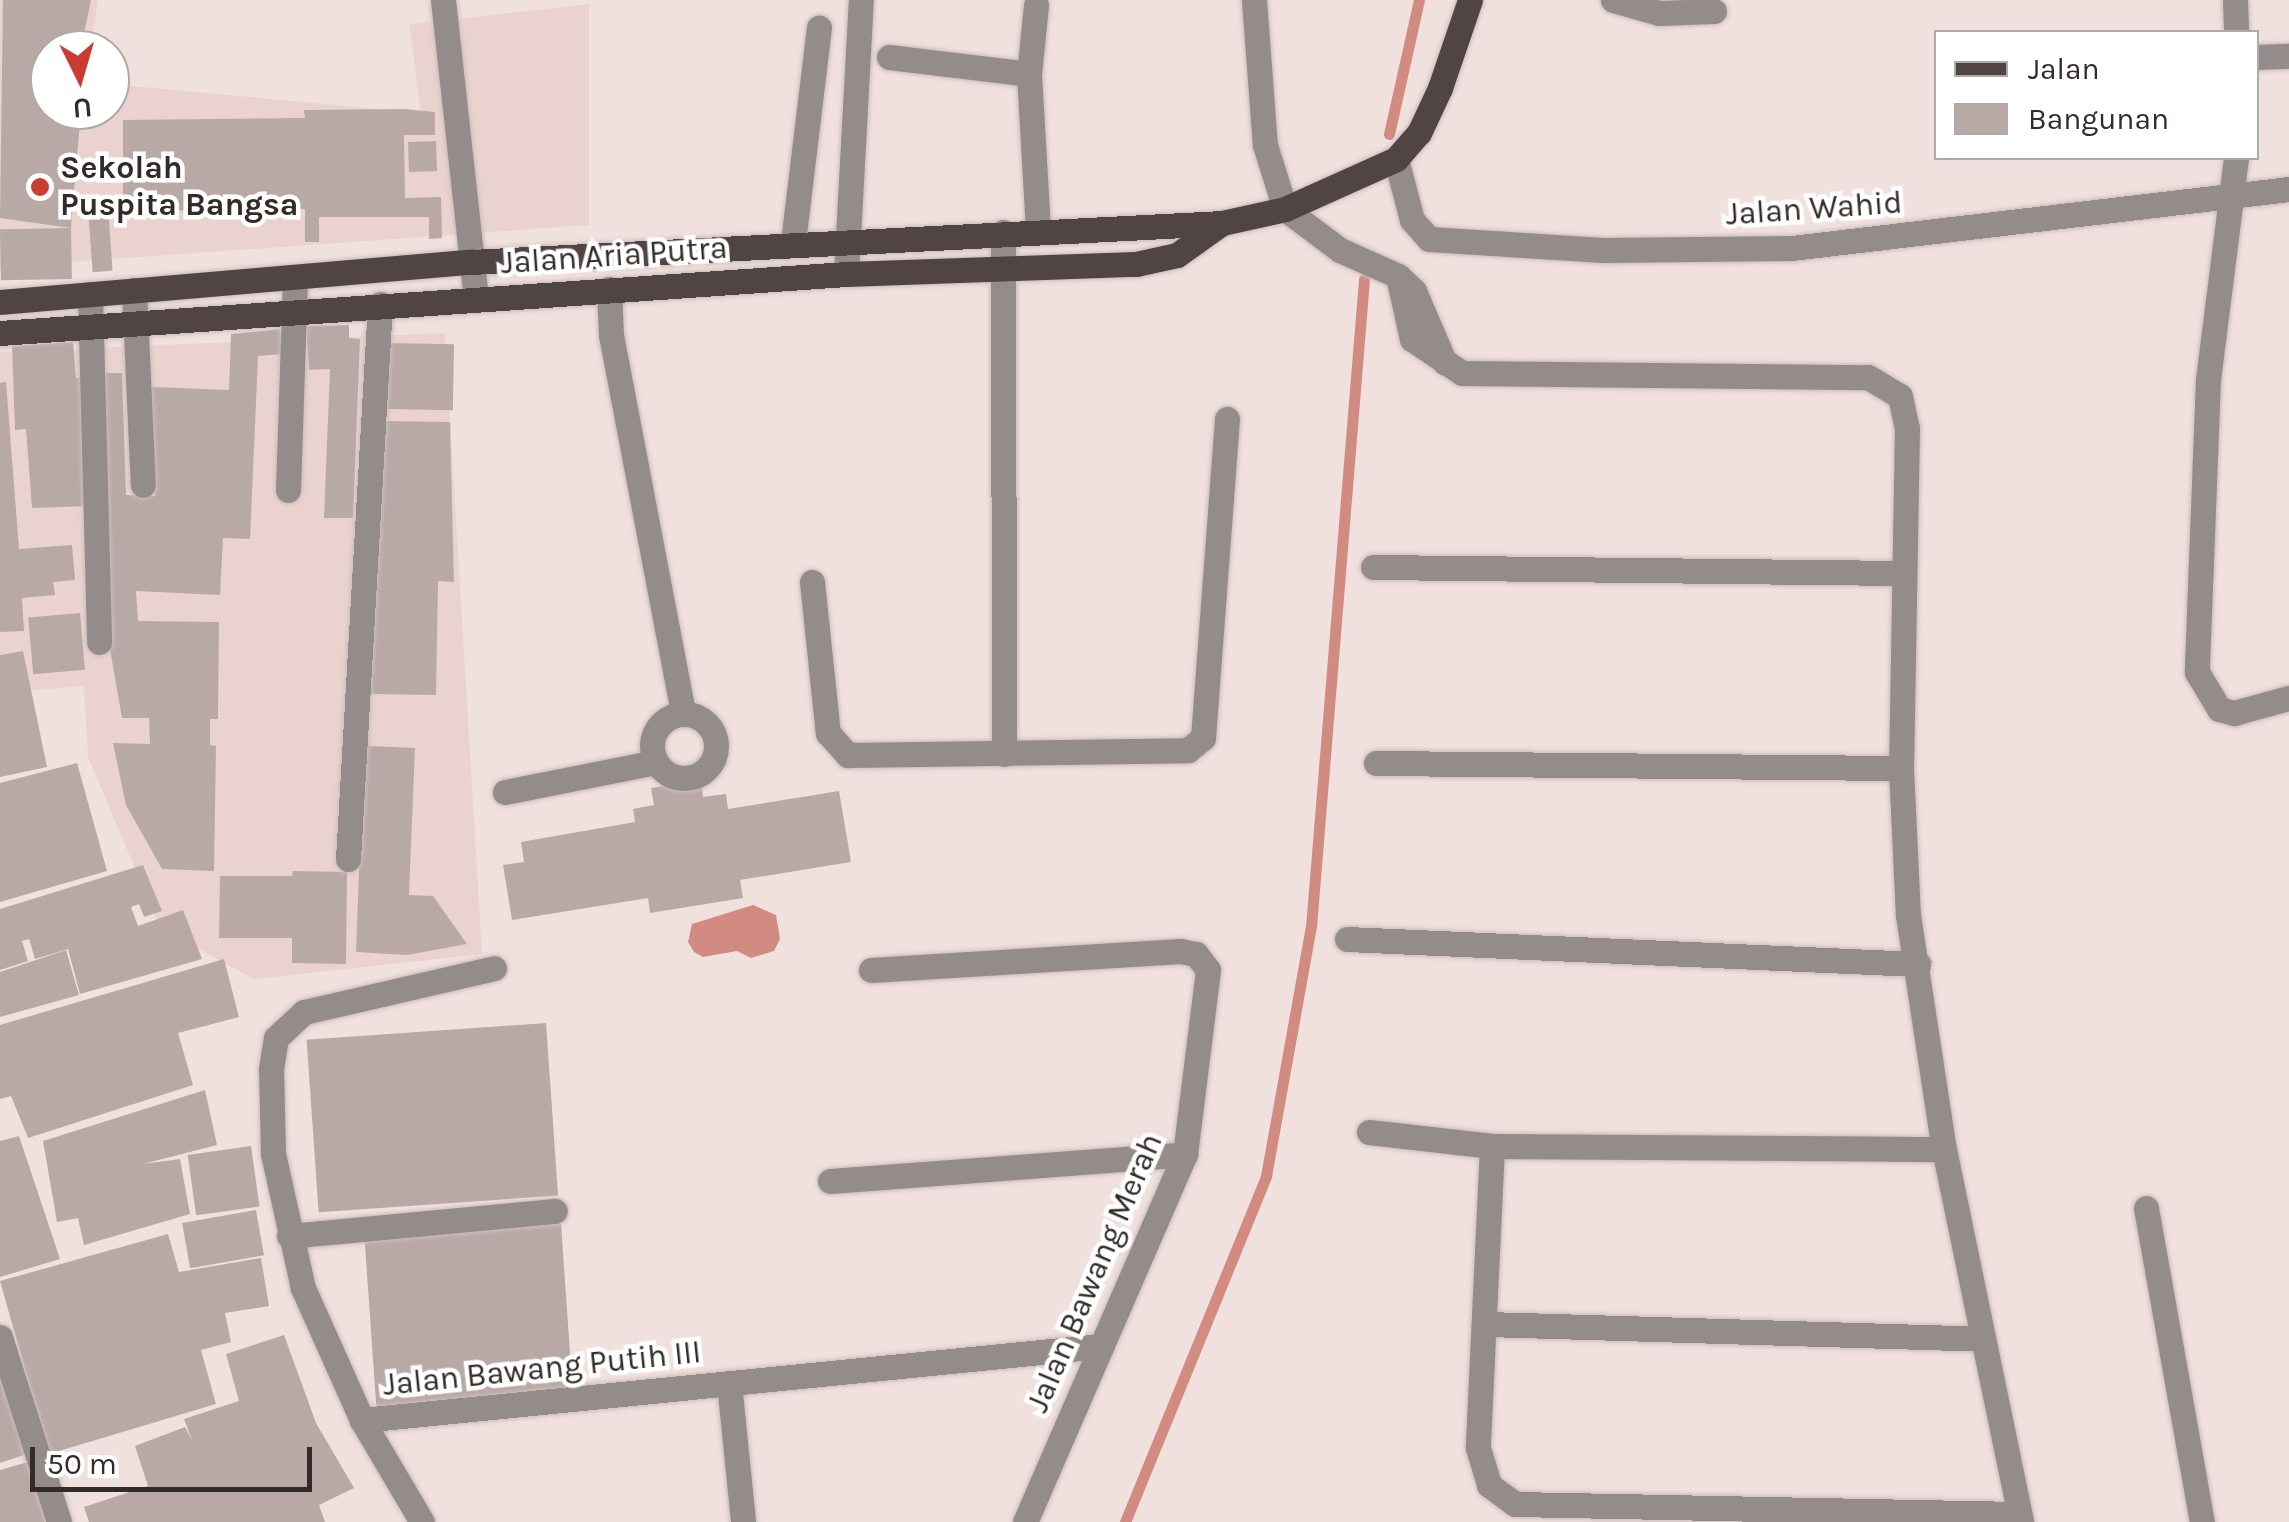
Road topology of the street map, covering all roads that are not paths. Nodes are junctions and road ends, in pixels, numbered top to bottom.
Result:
1 (443, 0) edge
2 (862, 0) edge
3 (1254, 0) edge
4 (1470, 0) edge
5 (1614, 0) edge
6 (2235, 0) edge
7 (1036, 6) dead end
8 (1714, 11) dead end
9 (819, 28) dead end
10 (2236, 30) edge
11 (890, 56) dead end
12 (2259, 56) edge
13 (2289, 56) edge
14 (1029, 74) junction
15 (2236, 160) edge
16 (1394, 161) junction
17 (2289, 189) edge
18 (2236, 191) junction
19 (1285, 209) junction
20 (1222, 223) junction
21 (1038, 230) junction
22 (1003, 232) junction
23 (847, 238) junction
24 (793, 242) junction
25 (472, 262) junction
26 (1004, 265) junction
27 (846, 274) junction
28 (294, 277) junction
29 (609, 289) junction
30 (134, 290) junction
31 (90, 294) junction
32 (476, 297) junction
33 (0, 302) edge
34 (380, 304) junction
35 (295, 310) junction
36 (136, 320) junction
37 (92, 324) junction
38 (0, 332) edge
39 (1226, 419) dead end
40 (144, 485) dead end
41 (288, 490) dead end
42 (1372, 567) dead end
43 (1900, 573) junction
44 (812, 582) dead end
45 (100, 642) dead end
46 (2289, 698) edge
47 (683, 713) junction
48 (1004, 754) junction
49 (656, 762) junction
50 (1376, 763) dead end
51 (1901, 768) junction
52 (505, 792) dead end
53 (348, 859) dead end
54 (1347, 939) dead end
55 (1918, 964) junction
56 (494, 968) dead end
57 (871, 970) dead end
58 (1369, 1132) dead end
59 (1492, 1146) junction
60 (1944, 1149) junction
61 (1185, 1154) junction
62 (830, 1182) dead end
63 (2146, 1208) dead end
64 (555, 1210) dead end
65 (289, 1236) junction
66 (1486, 1324) junction
67 (0, 1337) edge
68 (1983, 1339) junction
69 (1101, 1346) junction
70 (729, 1384) junction
71 (362, 1420) junction
72 (2020, 1518) edge
73 (59, 1522) edge
74 (422, 1522) edge
75 (743, 1522) edge
76 (1025, 1522) edge
77 (2202, 1522) edge

1 - 25 street
2 - 23 street
3 - 19 street
4 - 16 main road, Jalan Aria Putra
5 - 8 street
6 - 10 street
7 - 14 street
9 - 24 street
11 - 14 street
12 - 13 street
14 - 21 street
15 - 18 street
16 - 18 street, Jalan Wahid
16 - 19 main road, Jalan Aria Putra
17 - 18 street, Jalan Wahid
18 - 46 street
19 - 20 main road, Jalan Aria Putra
19 - 43 street
20 - 21 main road, Jalan Aria Putra
20 - 26 main road, Jalan Aria Putra
21 - 22 main road, Jalan Aria Putra
22 - 23 main road, Jalan Aria Putra
22 - 26 street
23 - 24 main road, Jalan Aria Putra
23 - 27 street
24 - 25 main road, Jalan Aria Putra
25 - 28 main road, Jalan Aria Putra
25 - 32 street
26 - 27 main road, Jalan Aria Putra
26 - 48 street
27 - 29 main road, Jalan Aria Putra
28 - 30 main road, Jalan Aria Putra
28 - 35 street
29 - 32 main road, Jalan Aria Putra
29 - 47 street
30 - 31 main road, Jalan Aria Putra
30 - 36 street
31 - 33 main road, Jalan Aria Putra
31 - 37 street
32 - 34 main road, Jalan Aria Putra
34 - 35 main road, Jalan Aria Putra
34 - 53 street
35 - 36 main road, Jalan Aria Putra
35 - 41 street
36 - 37 main road, Jalan Aria Putra
36 - 40 street
37 - 38 main road, Jalan Aria Putra
37 - 45 street
39 - 48 street
42 - 43 street
43 - 51 street
44 - 48 street
47 - 49 street
47 - 49 street
49 - 52 street
50 - 51 street
51 - 55 street
54 - 55 street
55 - 60 street
56 - 65 street
57 - 61 street, Jalan Bawang Merah
58 - 59 street
59 - 60 street
59 - 66 street
60 - 68 street
61 - 62 street
61 - 69 street, Jalan Bawang Merah
63 - 77 street
64 - 65 street
65 - 71 street
66 - 68 street
66 - 72 street
67 - 73 street
68 - 72 street
69 - 70 street, Jalan Bawang Putih III
69 - 76 street, Jalan Bawang Merah
70 - 71 street, Jalan Bawang Putih III
70 - 75 street
71 - 74 street

